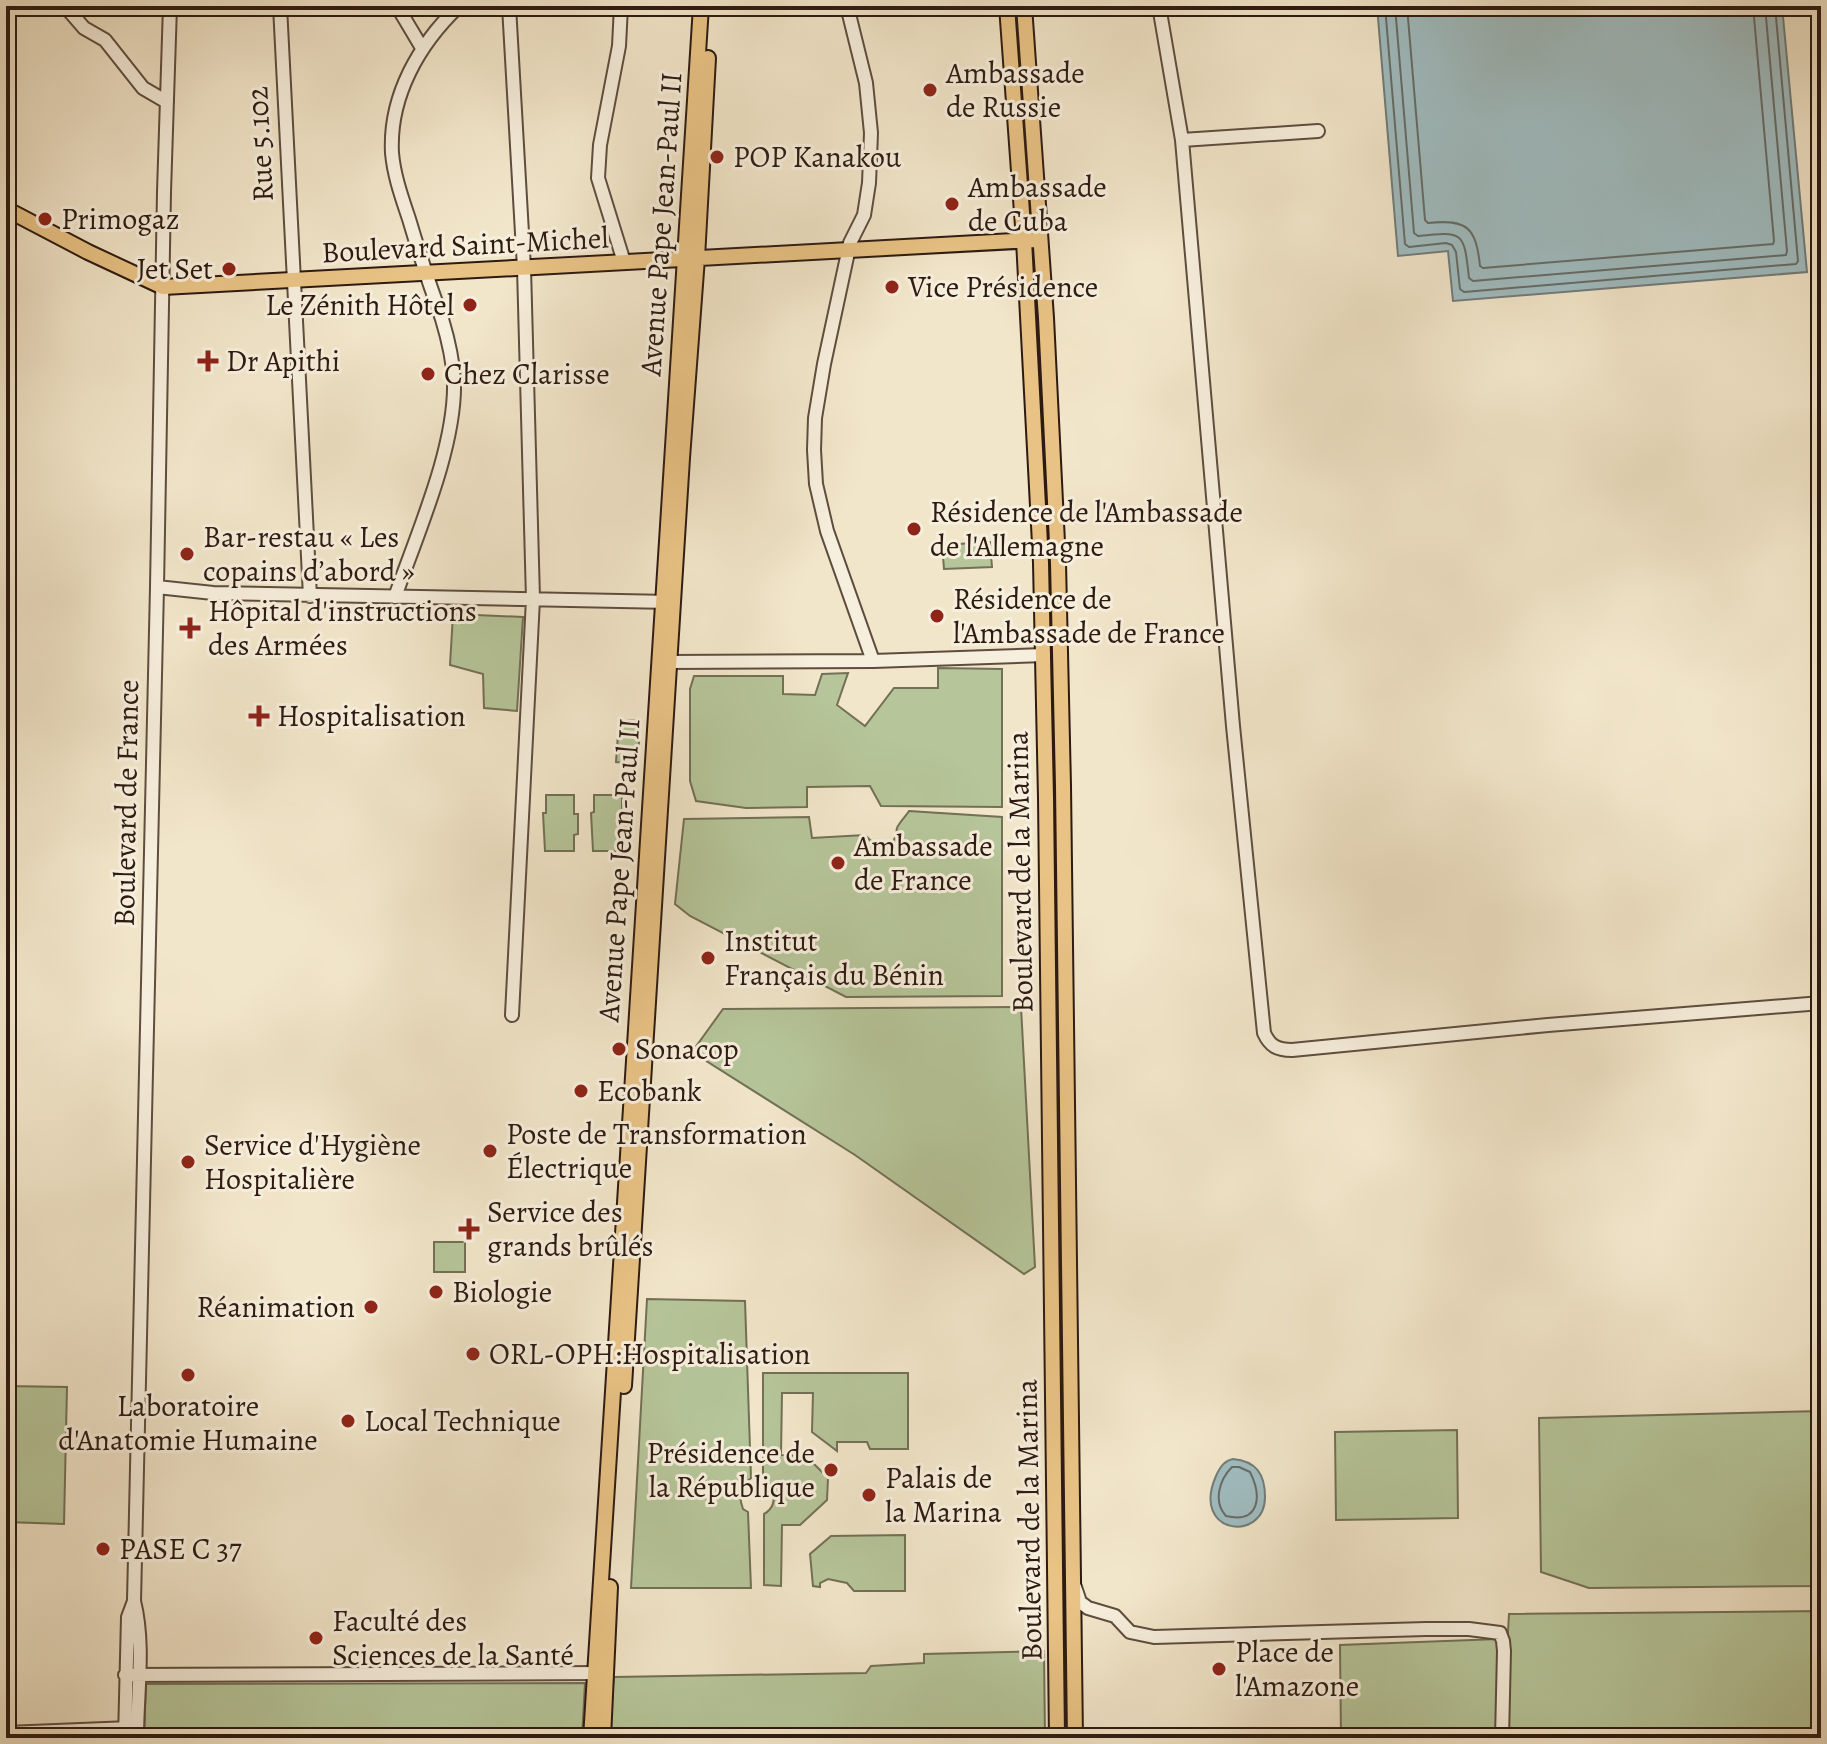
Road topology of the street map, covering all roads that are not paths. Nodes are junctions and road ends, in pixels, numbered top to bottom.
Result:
1 (65, 6) edge
2 (170, 6) edge
3 (280, 6) edge
4 (397, 6) edge
5 (459, 6) edge
6 (509, 6) edge
7 (621, 6) edge
8 (701, 6) edge
9 (710, 6) edge
10 (847, 6) edge
11 (1007, 6) edge
12 (1024, 6) edge
13 (1159, 6) edge
14 (422, 48) junction
15 (167, 102) junction
16 (1318, 131) dead end
17 (1182, 140) junction
18 (6, 209) edge
19 (1024, 240) junction
20 (1041, 240) junction
21 (849, 250) junction
22 (692, 258) junction
23 (624, 262) junction
24 (524, 268) junction
25 (426, 273) junction
26 (293, 280) junction
27 (163, 287) junction
28 (157, 587) junction
29 (310, 596) junction
30 (395, 597) junction
31 (533, 599) junction
32 (668, 602) junction
33 (1044, 655) junction
34 (873, 661) junction
35 (669, 662) junction
36 (1821, 1003) edge
37 (512, 1015) dead end
38 (636, 1104) junction
39 (1052, 1306) junction
40 (1068, 1309) junction
41 (1052, 1348) junction
42 (1069, 1354) junction
43 (1072, 1581) junction
44 (134, 1601) junction
45 (600, 1673) junction
46 (125, 1675) junction
47 (139, 1675) junction
48 (6, 1733) edge
49 (131, 1733) edge
50 (591, 1738) edge
51 (603, 1738) edge
52 (1057, 1738) edge
53 (1075, 1738) edge
54 (1502, 1738) edge

1 - 15 street
2 - 15 street, Boulevard de France
3 - 26 street, Rue 5.102
4 - 14 street
5 - 14 street
6 - 24 street
7 - 23 street
8 - 22 main road, Avenue Pape Jean-Paul II
9 - 22 main road, Avenue Pape Jean-Paul II
10 - 21 street
11 - 19 main road, Boulevard de la Marina
12 - 20 main road, Boulevard de la Marina
13 - 17 street
14 - 25 street
15 - 27 street, Boulevard de France
16 - 17 street
17 - 36 street
18 - 27 main road, Boulevard Saint-Michel
19 - 20 main road, Boulevard Saint-Michel
19 - 21 main road, Boulevard Saint-Michel
19 - 33 main road, Boulevard de la Marina
20 - 40 main road, Boulevard de la Marina
21 - 22 main road, Boulevard Saint-Michel
21 - 34 street
22 - 23 main road, Boulevard Saint-Michel
22 - 32 main road, Avenue Pape Jean-Paul II
23 - 24 main road, Boulevard Saint-Michel
24 - 25 main road, Boulevard Saint-Michel
24 - 31 street
25 - 26 main road, Boulevard Saint-Michel
25 - 30 street
26 - 27 main road, Boulevard Saint-Michel
26 - 29 street, Rue 5.102
27 - 28 street, Boulevard de France
28 - 29 street
28 - 44 street, Boulevard de France
29 - 30 street
30 - 31 street
31 - 32 street
31 - 37 street
32 - 35 main road, Avenue Pape Jean-Paul II
32 - 38 main road, Avenue Pape Jean-Paul II
33 - 34 street
33 - 39 main road, Boulevard de la Marina
34 - 35 street
35 - 38 main road, Avenue Pape Jean-Paul II
38 - 45 main road, Avenue Pape Jean-Paul II
39 - 40 main road
39 - 41 main road, Boulevard de la Marina
40 - 42 main road, Boulevard de la Marina
41 - 42 main road
41 - 52 main road, Boulevard de la Marina
42 - 43 main road, Boulevard de la Marina
43 - 53 main road, Boulevard de la Marina
43 - 54 street
44 - 46 street, Boulevard de France
44 - 47 street, Boulevard de France
45 - 47 street
45 - 50 main road, Avenue Pape Jean-Paul II
45 - 51 main road, Avenue Pape Jean-Paul II
46 - 47 street
46 - 49 street, Boulevard de France
47 - 49 street, Boulevard de France
48 - 49 street

